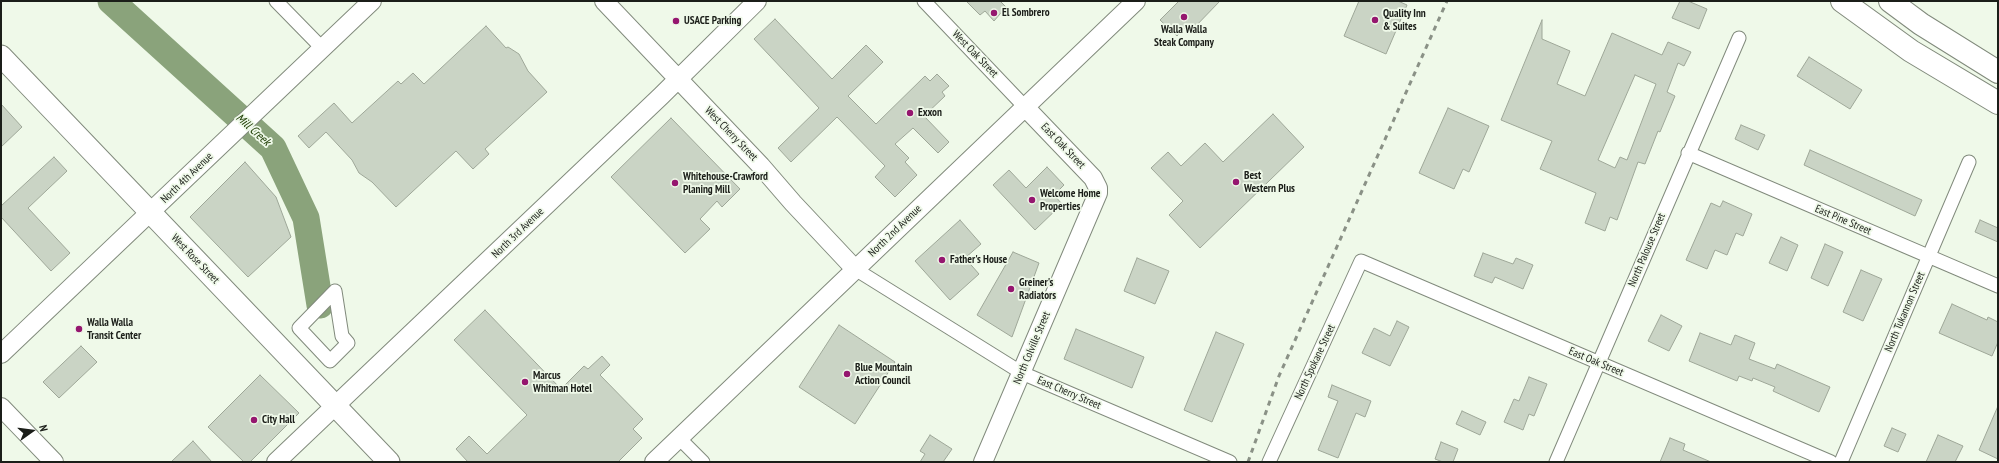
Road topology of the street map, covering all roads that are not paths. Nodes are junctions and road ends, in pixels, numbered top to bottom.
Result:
1 (276, 1) edge
2 (372, 1) edge
3 (604, 1) edge
4 (757, 1) edge
5 (924, 1) edge
6 (1136, 1) edge
7 (1842, 1) edge
8 (1890, 1) edge
9 (1739, 38) dead end
10 (322, 48) junction
11 (1, 56) edge
12 (1998, 72) edge
13 (678, 79) junction
14 (1998, 103) edge
15 (1025, 107) junction
16 (1688, 154) junction
17 (1969, 162) dead end
18 (1098, 188) joint
19 (152, 212) junction
20 (1929, 257) junction
21 (1360, 261) joint
22 (855, 269) junction
23 (1998, 286) edge
24 (335, 291) joint
25 (1, 354) edge
26 (1599, 363) junction
27 (1022, 373) junction
28 (336, 406) junction
29 (1, 407) edge
30 (679, 438) junction
31 (54, 462) edge
32 (276, 462) edge
33 (389, 462) edge
34 (654, 462) edge
35 (703, 462) edge
36 (983, 462) edge
37 (1230, 462) edge
38 (1269, 462) edge
39 (1556, 462) edge
40 (1831, 462) edge
41 (1841, 462) edge

1 - 10 street
2 - 10 street, North 4th Avenue
3 - 13 street, West Cherry Street
4 - 13 street, North 3rd Avenue
5 - 15 street, West Oak Street
6 - 15 street, North 2nd Avenue
7 - 14 highway
8 - 12 highway
9 - 16 street, North Palouse Street
10 - 19 street, North 4th Avenue
11 - 19 main road, West Rose Street
13 - 22 street, West Cherry Street
13 - 28 street, North 3rd Avenue
15 - 18 street, East Oak Street
15 - 22 street, North 2nd Avenue
16 - 20 street, East Pine Street
16 - 26 street, North Palouse Street
17 - 20 street, North Tukannon Street
18 - 27 street, North Colville Street
19 - 25 street, North 4th Avenue
19 - 28 main road, West Rose Street
20 - 23 street, East Pine Street
20 - 41 street, North Tukannon Street
21 - 26 street, East Oak Street
21 - 38 street, North Spokane Street
22 - 27 street, East Cherry Street
22 - 30 street, North 2nd Avenue
24 - 24 street
26 - 39 street, North Palouse Street
26 - 40 street, East Oak Street
27 - 36 street, North Colville Street
27 - 37 street, East Cherry Street
28 - 32 street, North 3rd Avenue
28 - 33 main road, West Rose Street
29 - 31 street
30 - 34 street, North 2nd Avenue
30 - 35 street

